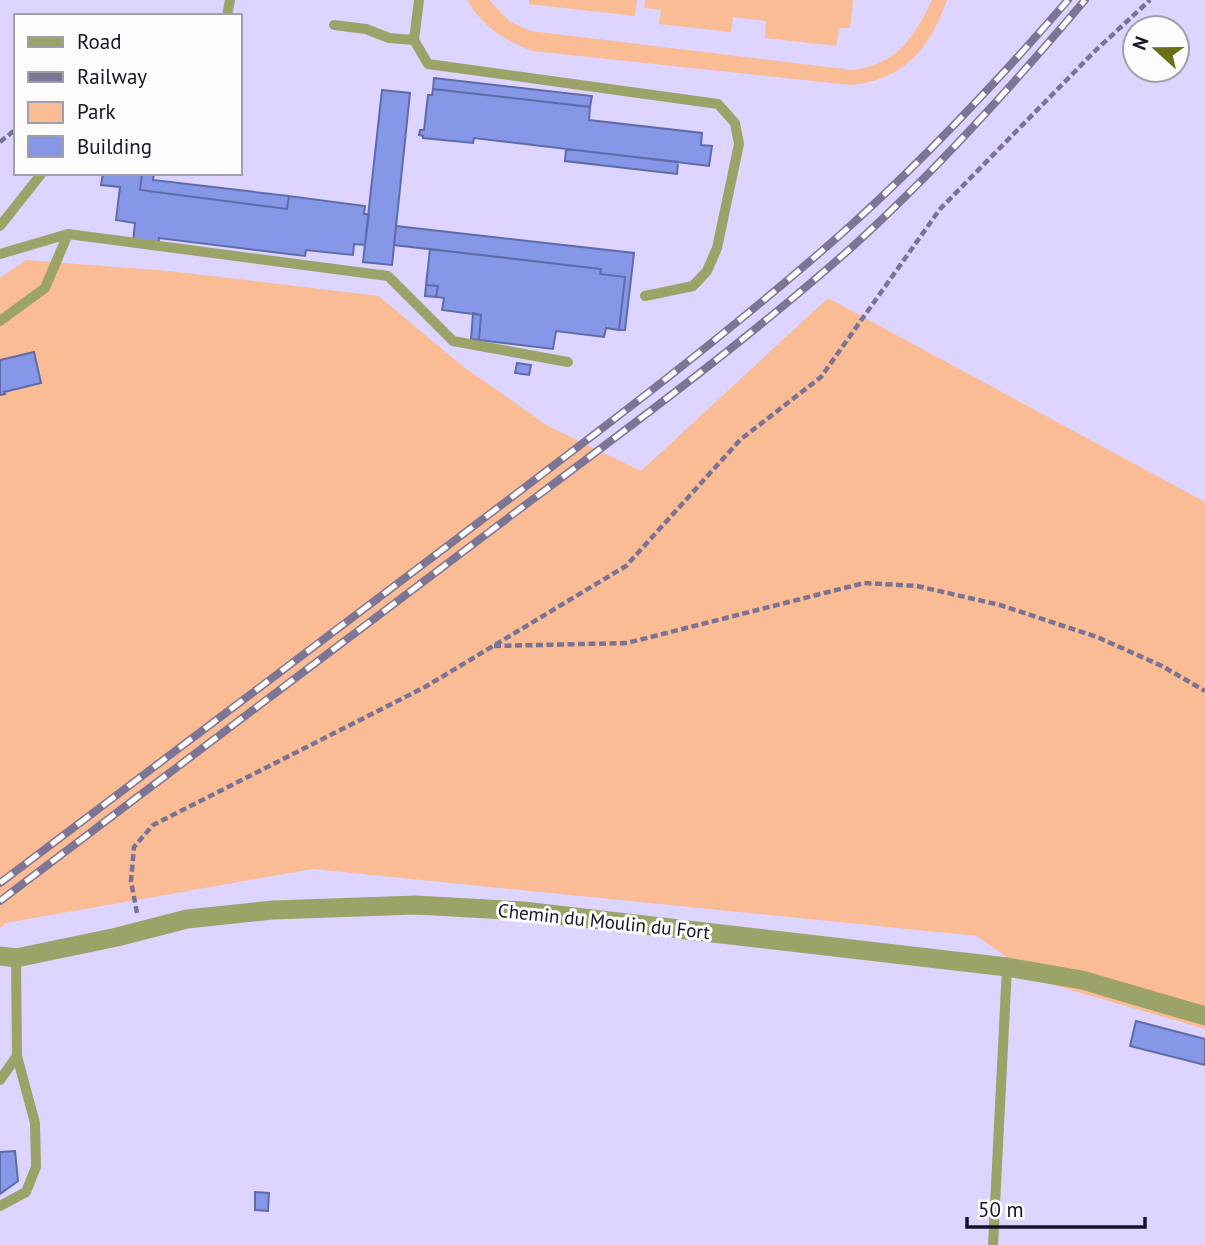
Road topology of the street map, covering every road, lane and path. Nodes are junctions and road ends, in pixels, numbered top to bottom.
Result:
1 (419, 0) edge
2 (1150, 0) edge
3 (334, 25) dead end
4 (414, 40) junction
5 (14, 131) edge
6 (0, 142) edge
7 (40, 175) edge
8 (0, 226) edge
9 (68, 234) junction
10 (0, 254) edge
11 (645, 296) dead end
12 (0, 321) edge
13 (568, 362) dead end
14 (493, 646) junction
15 (1205, 691) edge
16 (140, 931) junction
17 (8, 957) edge
18 (1007, 967) junction
19 (1205, 1016) edge
20 (17, 1056) junction
21 (0, 1080) edge
22 (0, 1206) edge
23 (993, 1245) edge

1 - 4 lane
2 - 14 path
3 - 4 lane
4 - 11 lane
5 - 6 path
7 - 8 lane
9 - 10 lane
9 - 12 lane
9 - 13 lane
14 - 15 path
14 - 16 path
16 - 17 street, Chemin du Moulin du Fort
16 - 18 street, Chemin du Moulin du Fort
17 - 20 lane
18 - 19 street, Chemin du Moulin du Fort
18 - 23 lane
20 - 21 lane
20 - 22 lane

